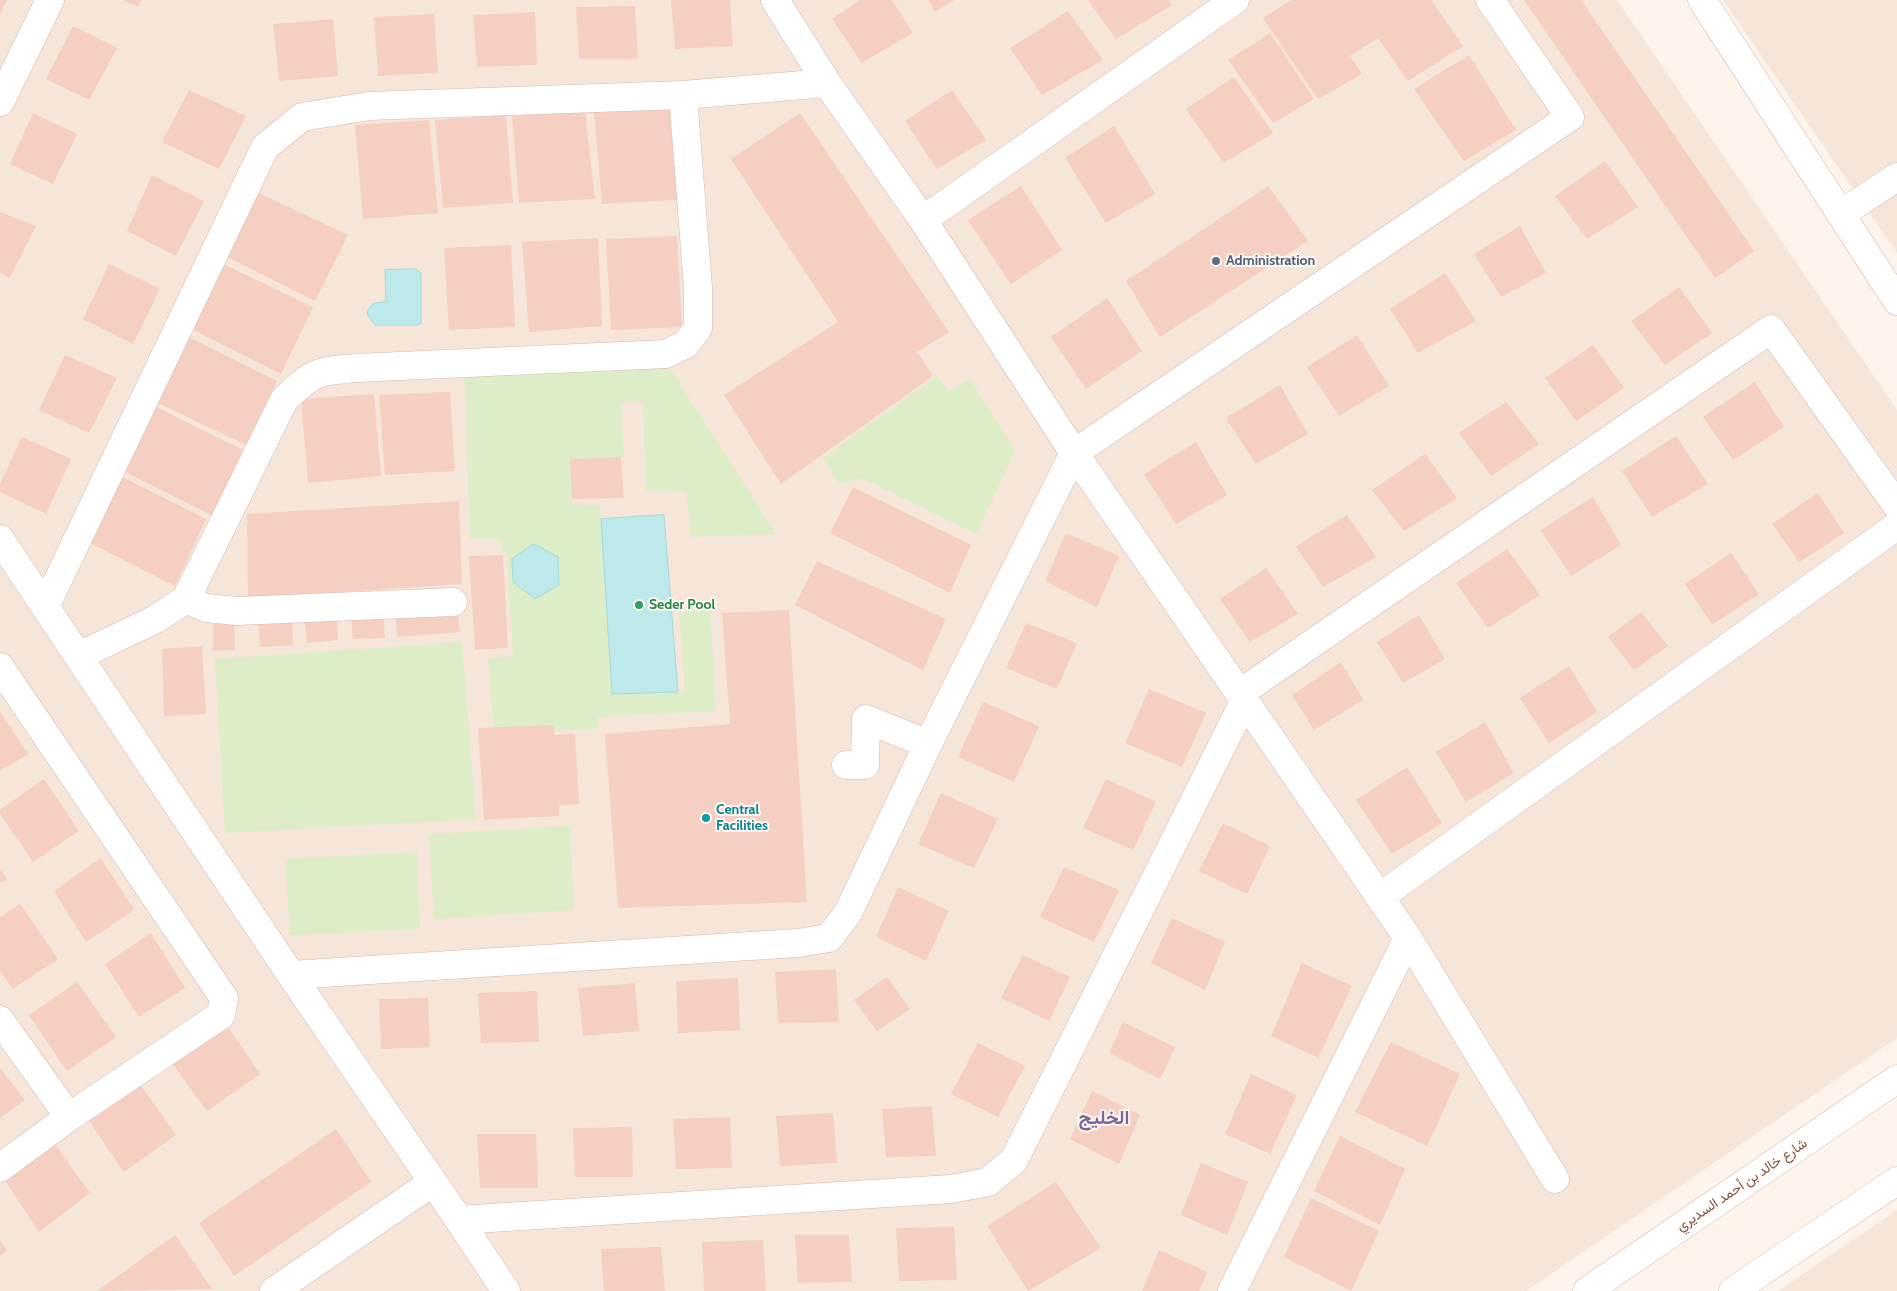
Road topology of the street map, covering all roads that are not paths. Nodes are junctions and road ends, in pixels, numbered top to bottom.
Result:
1 (50, 0) edge
2 (1236, 0) edge
3 (1490, 0) edge
4 (1702, 0) edge
5 (787, 4) edge
6 (827, 83) junction
7 (683, 95) junction
8 (0, 102) edge
9 (1897, 177) edge
10 (1842, 214) junction
11 (923, 220) junction
12 (1897, 301) edge
13 (1074, 453) junction
14 (1897, 506) edge
15 (1897, 526) edge
16 (0, 539) edge
17 (8, 561) edge
18 (186, 599) junction
19 (453, 602) dead end
20 (46, 605) junction
21 (79, 656) junction
22 (0, 667) edge
23 (1243, 697) junction
24 (928, 744) junction
25 (846, 765) dead end
26 (1381, 896) junction
27 (1408, 938) junction
28 (291, 975) junction
29 (0, 1020) edge
30 (1897, 1079) edge
31 (69, 1117) junction
32 (0, 1168) edge
33 (1555, 1179) dead end
34 (1897, 1181) edge
35 (433, 1182) junction
36 (459, 1220) junction
37 (274, 1291) edge
38 (506, 1291) edge
39 (1232, 1291) edge
40 (1587, 1291) edge
41 (1733, 1291) edge

1 - 8 street
2 - 11 street
3 - 13 street
4 - 10 street
5 - 6 street
6 - 7 street
6 - 11 street
7 - 18 street
7 - 20 street
9 - 10 street
10 - 12 street
11 - 13 street
13 - 23 street
13 - 24 street
14 - 23 street
15 - 26 street
16 - 17 street
17 - 20 street
18 - 19 street
18 - 21 street
20 - 21 street
21 - 28 street
22 - 31 street
23 - 26 street
23 - 36 street
24 - 25 street
24 - 28 street
26 - 27 street
27 - 33 street
27 - 39 street
28 - 35 street
29 - 31 street
30 - 40 street, شارع خالد بن أحمد السديري
31 - 32 street
34 - 41 street
35 - 36 street
35 - 37 street
36 - 38 street

